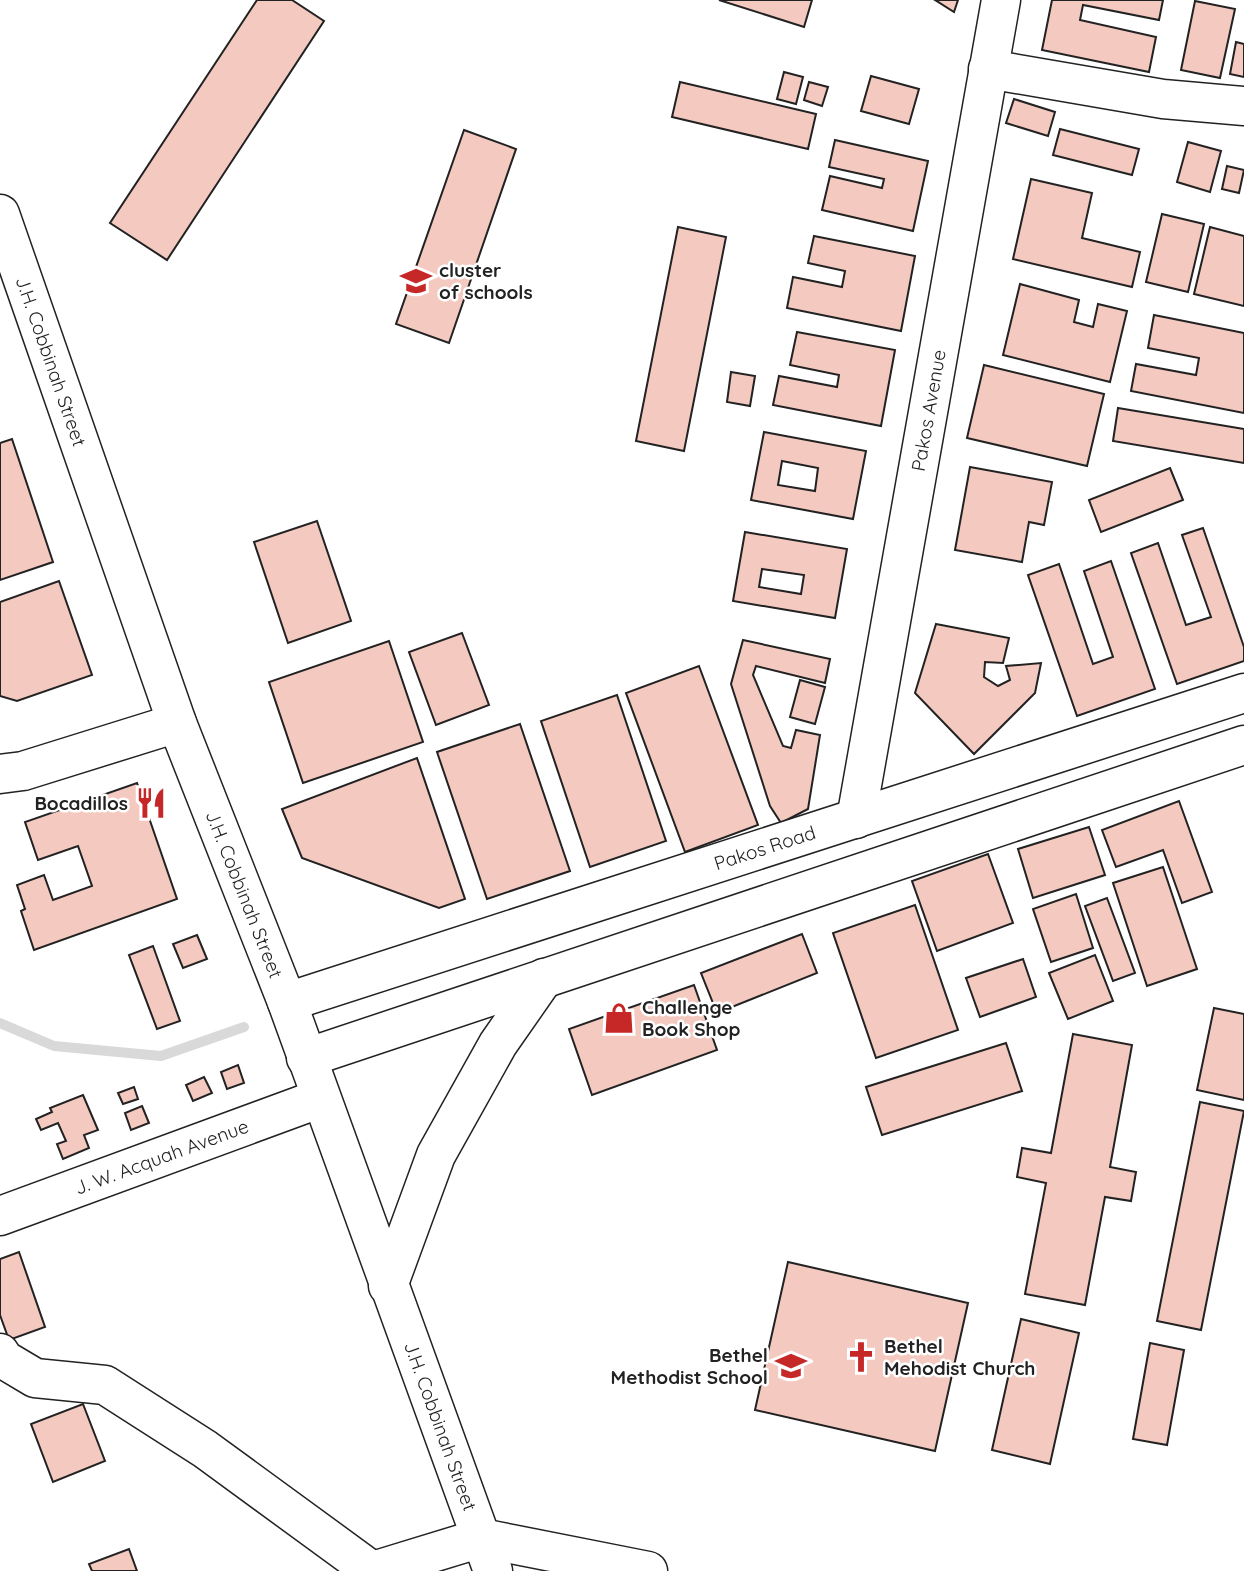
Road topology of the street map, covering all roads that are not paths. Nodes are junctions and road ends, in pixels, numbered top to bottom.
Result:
1 (1000, 0) edge
2 (988, 69) junction
3 (1244, 106) edge
4 (0, 214) edge
5 (1244, 693) edge
6 (177, 723) junction
7 (1244, 746) edge
8 (0, 774) edge
9 (856, 820) junction
10 (544, 978) junction
11 (287, 1002) junction
12 (306, 1058) junction
13 (321, 1098) junction
14 (0, 1216) edge
15 (388, 1286) junction
16 (0, 1353) edge
17 (487, 1555) edge
18 (373, 1571) edge
19 (648, 1571) edge

1 - 2 street, Pakos Avenue
2 - 3 street
2 - 9 street, Pakos Avenue
4 - 6 street, J.H. Cobbinah Street
5 - 9 street, Pakos Road
6 - 8 street
6 - 11 street, J.H. Cobbinah Street
7 - 10 street
9 - 11 street, Pakos Road
10 - 12 street
10 - 15 street
11 - 12 street, J.H. Cobbinah Street
12 - 13 street, J.H. Cobbinah Street
13 - 14 street, J. W. Acquah Avenue
13 - 15 street, J.H. Cobbinah Street
15 - 17 street, J.H. Cobbinah Street
16 - 18 street
17 - 18 street
17 - 19 street

